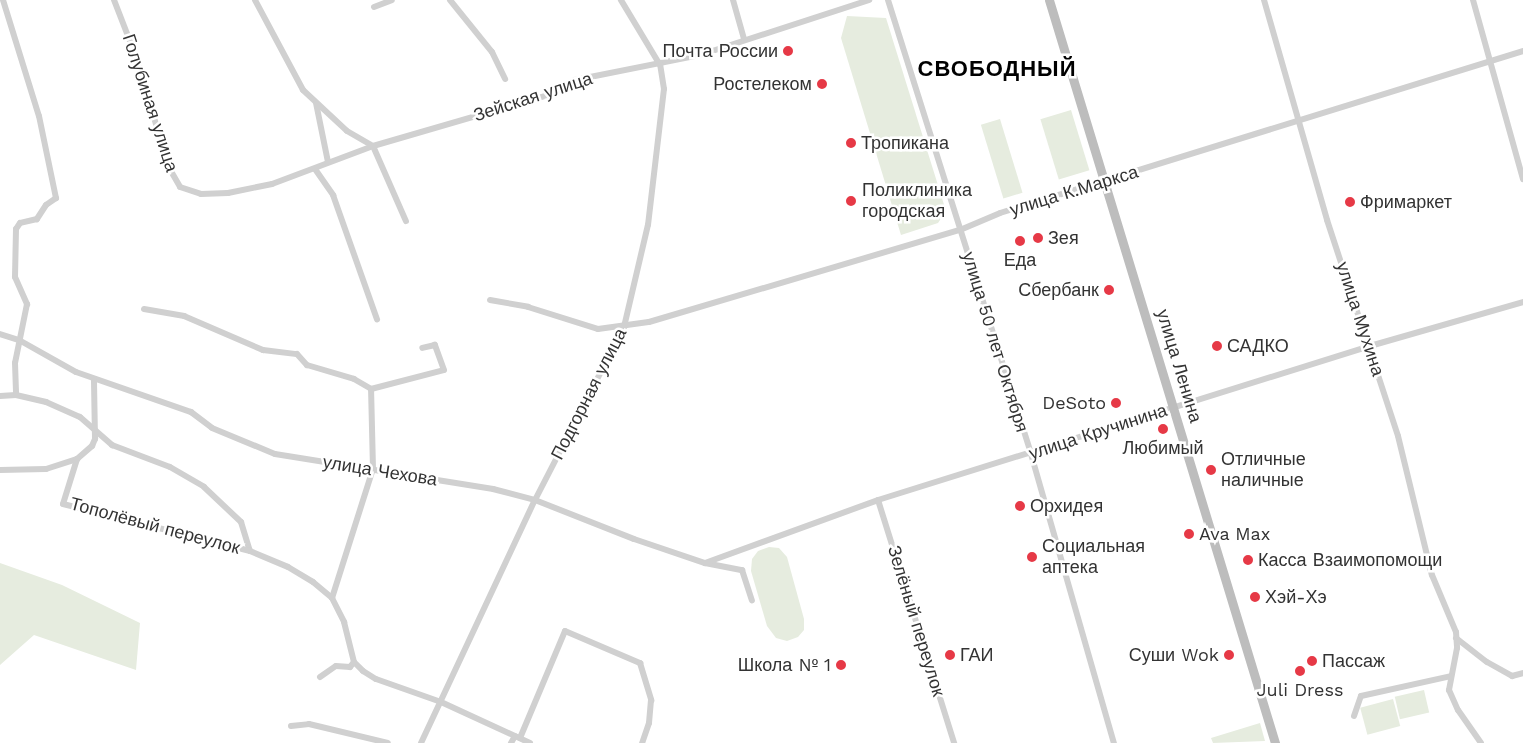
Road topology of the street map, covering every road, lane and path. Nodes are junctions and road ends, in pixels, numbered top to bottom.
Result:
1 (3, 0) edge
2 (114, 0) edge
3 (255, 0) edge
4 (392, 0) edge
5 (450, 0) edge
6 (621, 0) edge
7 (733, 0) edge
8 (869, 0) edge
9 (888, 0) edge
10 (1049, 0) edge
11 (1264, 0) edge
12 (1473, 0) edge
13 (374, 7) dead end
14 (744, 39) junction
15 (1523, 51) edge
16 (1490, 60) junction
17 (660, 65) junction
18 (505, 79) dead end
19 (316, 103) junction
20 (1299, 121) junction
21 (373, 146) junction
22 (328, 162) junction
23 (315, 169) junction
24 (1523, 179) edge
25 (1104, 183) junction
26 (406, 221) dead end
27 (960, 230) junction
28 (490, 300) dead end
29 (1523, 302) edge
30 (144, 309) dead end
31 (376, 319) dead end
32 (624, 327) junction
33 (0, 334) edge
34 (19, 340) junction
35 (1370, 346) junction
36 (422, 348) dead end
37 (94, 379) junction
38 (371, 390) junction
39 (0, 396) edge
40 (16, 396) junction
41 (1175, 407) junction
42 (95, 431) junction
43 (1031, 454) junction
44 (77, 459) junction
45 (373, 469) junction
46 (0, 470) edge
47 (536, 500) junction
48 (878, 500) junction
49 (250, 551) junction
50 (704, 563) junction
51 (332, 598) junction
52 (752, 600) dead end
53 (1456, 638) junction
54 (354, 662) junction
55 (1523, 672) edge
56 (1451, 676) junction
57 (320, 677) dead end
58 (441, 702) junction
59 (1354, 716) dead end
60 (292, 726) dead end
61 (517, 737) junction
62 (388, 743) edge
63 (421, 743) edge
64 (511, 743) edge
65 (530, 743) edge
66 (642, 743) edge
67 (954, 743) edge
68 (1114, 743) edge
69 (1276, 743) edge
70 (1482, 743) edge

1 - 34 street
2 - 23 street, Голубиная улица
3 - 19 street
4 - 13 street
5 - 18 street
6 - 17 street, Подгорная улица
7 - 14 street
8 - 14 street, Зейская улица
9 - 27 street, улица 50 лет Октября
10 - 25 main road, улица Ленина
11 - 20 street, улица Мухина
12 - 16 street
14 - 17 street, Зейская улица
15 - 16 street, улица К.Маркса
16 - 20 street, улица К.Маркса
16 - 24 street
17 - 21 street, Зейская улица
17 - 32 street, Подгорная улица
19 - 21 street
19 - 22 street
20 - 25 street, улица К.Маркса
20 - 35 street, улица Мухина
21 - 22 street, Зейская улица
21 - 26 street
22 - 23 street, Зейская улица
23 - 31 street
25 - 27 street, улица К.Маркса
25 - 41 main road, улица Ленина
27 - 32 street, улица К.Маркса
27 - 43 street, улица 50 лет Октября
28 - 32 street, улица К.Маркса
29 - 35 street, улица Кручинина
30 - 38 street
32 - 47 street, Подгорная улица
33 - 34 street, улица Чехова
34 - 37 street, улица Чехова
34 - 40 street
35 - 41 street, улица Кручинина
35 - 53 street, улица Мухина
36 - 38 street
37 - 42 street
37 - 45 street, улица Чехова
38 - 45 street
39 - 40 street
40 - 42 street
41 - 43 street, улица Кручинина
41 - 69 main road, улица Ленина
42 - 44 street
42 - 49 street
43 - 48 street, улица Кручинина
43 - 68 street, улица 50 лет Октября
44 - 46 street
44 - 49 street, Тополёвый переулок
45 - 47 street, улица Чехова
45 - 51 street
47 - 50 street, улица Чехова
47 - 58 street, Подгорная улица
48 - 50 street, улица Кручинина
48 - 67 street, Зелёный переулок
49 - 51 street
50 - 52 street, улица Чехова
51 - 54 street
53 - 55 street
53 - 56 street, улица Мухина
54 - 57 street
54 - 58 street
56 - 59 street
56 - 70 street, улица Мухина
58 - 61 street
58 - 63 street, Подгорная улица
60 - 62 street
61 - 64 street
61 - 65 street
61 - 66 street

